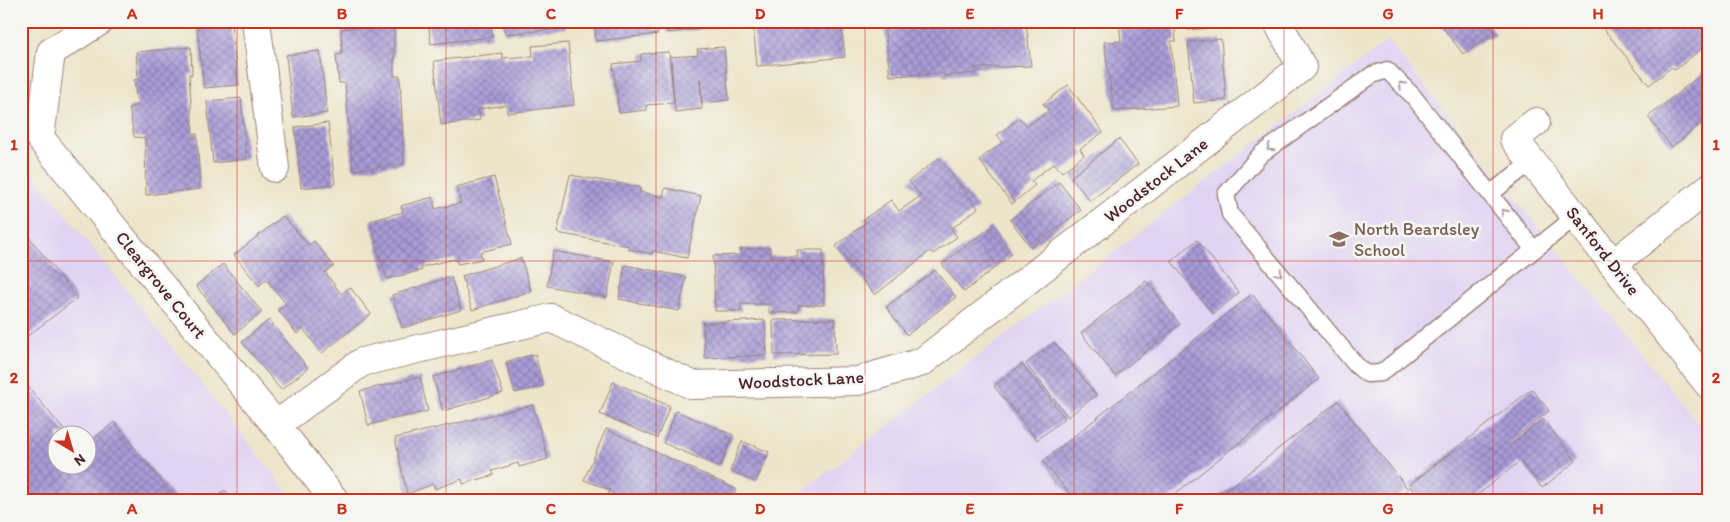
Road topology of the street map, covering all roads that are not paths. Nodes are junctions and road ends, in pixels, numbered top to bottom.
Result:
1 (100, 21) edge
2 (256, 21) edge
3 (1277, 21) edge
4 (1536, 122) dead end
5 (1532, 162) junction
6 (275, 168) dead end
7 (1709, 188) edge
8 (1490, 194) junction
9 (1575, 217) junction
10 (1534, 250) junction
11 (1613, 264) junction
12 (1709, 385) edge
13 (276, 425) junction
14 (335, 501) edge

1 - 13 street, Cleargrove Court
2 - 6 street
3 - 13 street, Woodstock Lane
4 - 5 street, Sanford Drive
5 - 8 lane
5 - 9 street, Sanford Drive
7 - 11 street
10 -> 8 lane
8 -> 10 lane
9 - 10 lane
9 - 11 street, Sanford Drive
11 - 12 street, Sanford Drive
13 - 14 street, Cleargrove Court

